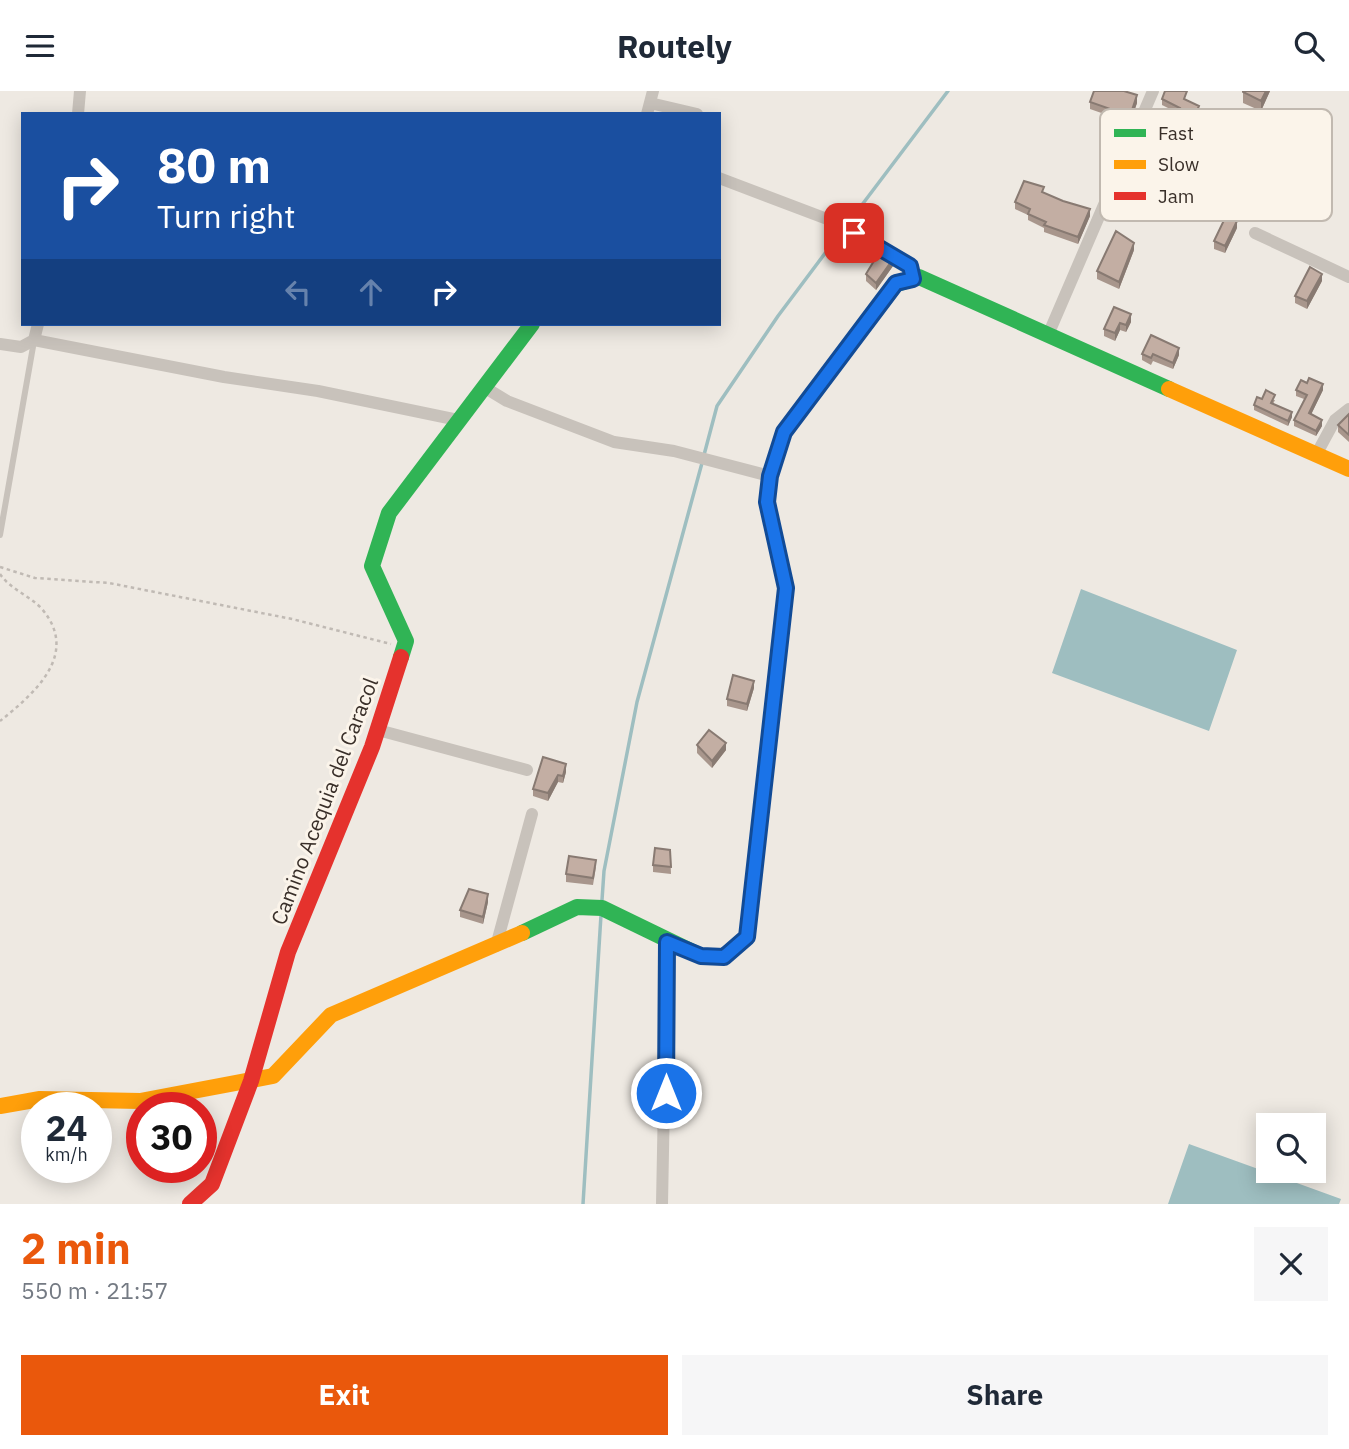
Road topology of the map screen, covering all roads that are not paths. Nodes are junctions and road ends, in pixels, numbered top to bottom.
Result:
1 (80, 91) edge
2 (1153, 91) edge
3 (650, 103) edge
4 (1145, 109) edge
5 (78, 112) edge
6 (688, 112) edge
7 (721, 178) edge
8 (1100, 214) edge
9 (1255, 233) dead end
10 (1349, 277) edge
11 (913, 279) junction
12 (38, 326) edge
13 (530, 326) edge
14 (1048, 335) junction
15 (34, 340) junction
16 (0, 344) edge
17 (484, 387) junction
18 (1349, 409) edge
19 (458, 420) junction
20 (1317, 455) junction
21 (1349, 470) edge
22 (770, 476) junction
23 (0, 535) edge
24 (378, 730) junction
25 (527, 770) dead end
26 (532, 814) dead end
27 (667, 942) junction
28 (496, 946) junction
29 (251, 1081) junction
30 (0, 1106) edge
31 (190, 1204) edge
32 (662, 1204) edge

1 - 5 street
2 - 4 street
3 - 6 street
7 - 11 street
8 - 14 street
9 - 10 street
11 - 14 street
11 - 22 street
12 - 15 street
13 - 17 street
14 - 20 street
15 - 16 street
15 - 19 street
15 - 23 lane
17 - 19 street
17 - 22 street
18 - 20 street
19 - 24 street, Camino Acequia del Caracol
20 - 21 street
22 - 27 street
24 - 25 street
24 - 29 street, Camino Acequia del Caracol
26 - 28 street
27 - 28 street
27 - 32 street
28 - 29 street
29 - 30 street
29 - 31 street, Camino Acequia del Caracol

